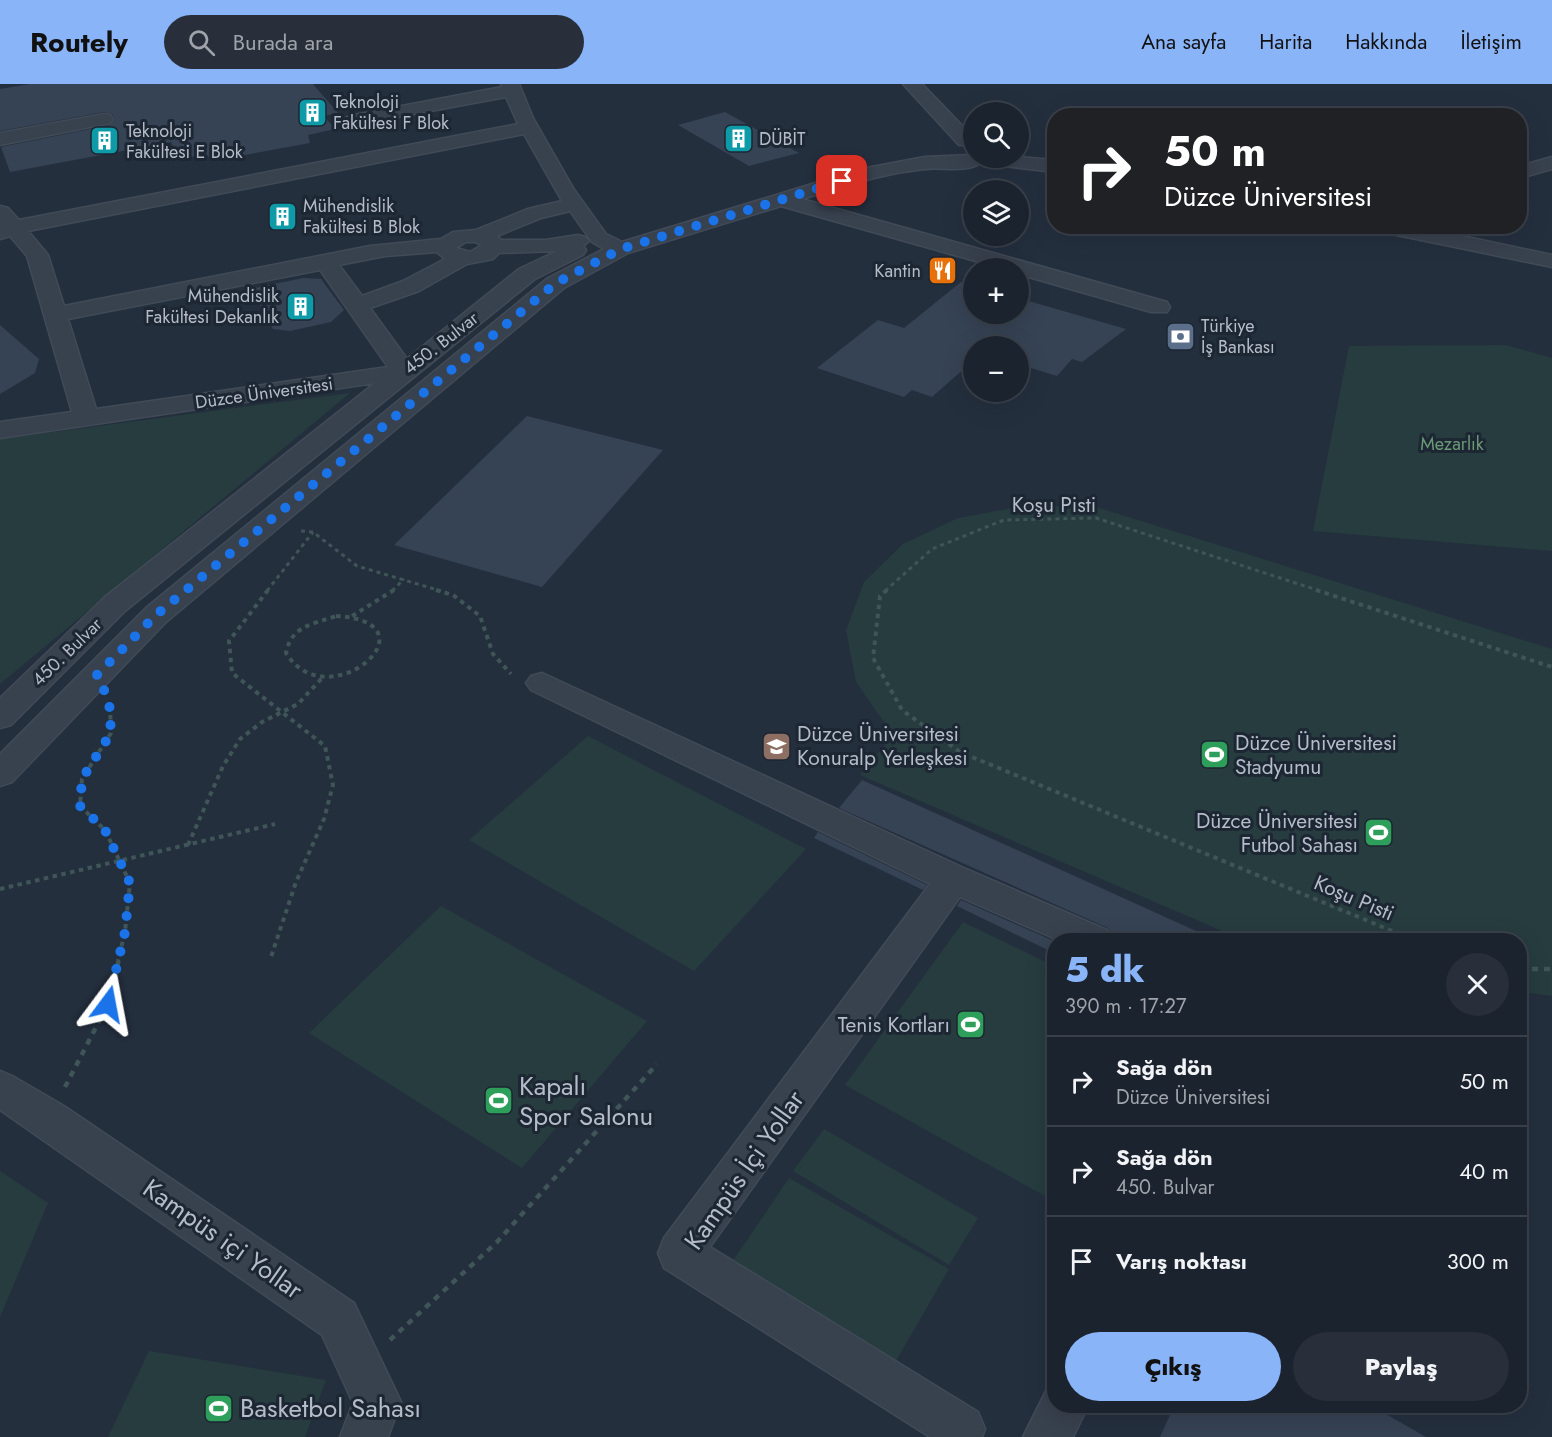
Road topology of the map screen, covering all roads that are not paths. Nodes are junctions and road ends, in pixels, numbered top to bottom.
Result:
1 (912, 84) edge
2 (512, 87) edge
3 (104, 119) dead end
4 (349, 121) dead end
5 (529, 127) junction
6 (963, 135) edge
7 (0, 139) edge
8 (963, 149) edge
9 (963, 154) edge
10 (1029, 161) edge
11 (1552, 163) edge
12 (1047, 165) edge
13 (1527, 170) edge
14 (782, 200) junction
15 (575, 204) junction
16 (5, 224) edge
17 (1455, 234) edge
18 (599, 238) junction
19 (486, 242) junction
20 (621, 249) junction
21 (454, 251) junction
22 (1552, 261) edge
23 (326, 262) junction
24 (356, 304) junction
25 (1159, 307) dead end
26 (55, 315) junction
27 (404, 372) junction
28 (441, 379) junction
29 (86, 418) junction
30 (0, 430) edge
31 (542, 683) road end
32 (0, 717) edge
33 (0, 774) edge
34 (952, 879) junction
35 (1078, 933) edge
36 (0, 1089) edge
37 (1060, 1413) edge
38 (965, 1434) edge
39 (364, 1437) edge
40 (1047, 1437) edge

1 - 6 street
2 - 4 street
2 - 5 street
3 - 7 street
5 - 15 street
5 - 16 street
8 - 18 street, 450. Bulvar
9 - 14 street, 450. Bulvar
10 - 12 street, 450. Bulvar
11 - 13 street
14 - 20 street, 450. Bulvar
14 - 25 street
15 - 18 street
15 - 19 street
16 - 26 street
17 - 22 street
18 - 19 street
18 - 20 street
18 - 27 street, 450. Bulvar
19 - 21 street
20 - 28 street, 450. Bulvar
21 - 23 street
21 - 24 street
23 - 24 street
23 - 26 street
24 - 27 street
26 - 29 street
27 - 28 street, Düzce Üniversitesi
27 - 29 street, Düzce Üniversitesi
27 - 32 street, 450. Bulvar
28 - 33 street, 450. Bulvar
29 - 30 street, Düzce Üniversitesi
31 - 34 street
34 - 35 street
34 - 38 street, Kampüs İçi Yollar
36 - 39 street, Kampüs içi Yollar
37 - 40 street

